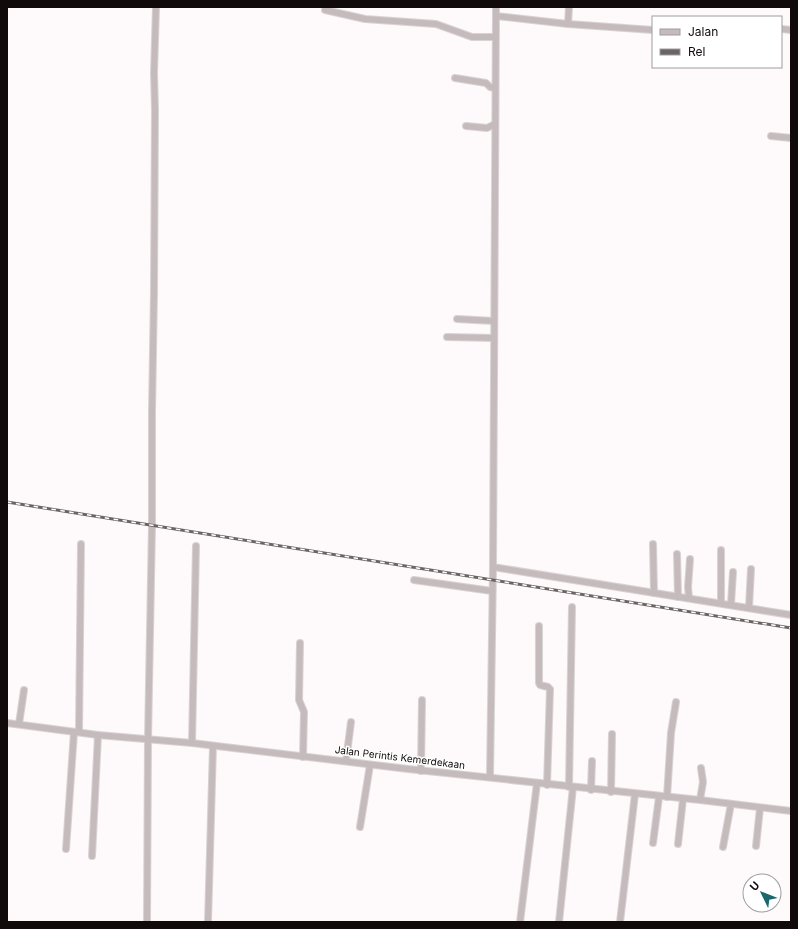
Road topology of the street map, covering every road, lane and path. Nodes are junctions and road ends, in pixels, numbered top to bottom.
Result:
1 (156, 7) edge
2 (496, 7) edge
3 (569, 7) edge
4 (325, 10) dead end
5 (496, 16) junction
6 (568, 24) junction
7 (782, 29) edge
8 (652, 30) edge
9 (791, 30) edge
10 (495, 37) junction
11 (455, 78) dead end
12 (495, 88) junction
13 (495, 124) junction
14 (466, 126) dead end
15 (771, 136) dead end
16 (791, 138) edge
17 (457, 319) dead end
18 (494, 321) junction
19 (447, 337) dead end
20 (494, 338) junction
21 (81, 544) dead end
22 (653, 544) dead end
23 (196, 546) dead end
24 (721, 550) dead end
25 (677, 554) dead end
26 (690, 559) dead end
27 (493, 567) junction
28 (751, 569) dead end
29 (733, 572) dead end
30 (414, 580) dead end
31 (492, 591) junction
32 (654, 593) junction
33 (678, 597) junction
34 (689, 598) junction
35 (721, 602) junction
36 (731, 604) junction
37 (572, 607) dead end
38 (749, 607) junction
39 (791, 615) edge
40 (539, 626) dead end
41 (300, 643) dead end
42 (24, 690) dead end
43 (422, 700) dead end
44 (676, 702) dead end
45 (7, 722) edge
46 (351, 722) dead end
47 (19, 724) junction
48 (77, 732) junction
49 (98, 734) junction
50 (612, 734) dead end
51 (148, 739) junction
52 (192, 743) junction
53 (213, 746) junction
54 (303, 757) junction
55 (346, 761) junction
56 (592, 761) dead end
57 (370, 765) junction
58 (701, 768) dead end
59 (421, 771) junction
60 (490, 777) junction
61 (537, 784) junction
62 (547, 785) junction
63 (571, 787) junction
64 (591, 790) junction
65 (611, 792) junction
66 (635, 794) junction
67 (659, 797) junction
68 (667, 797) junction
69 (683, 799) junction
70 (700, 800) junction
71 (731, 804) junction
72 (760, 808) junction
73 (791, 811) edge
74 (360, 827) dead end
75 (653, 843) dead end
76 (678, 844) dead end
77 (756, 846) dead end
78 (723, 847) dead end
79 (66, 849) dead end
80 (92, 856) dead end
81 (147, 922) edge
82 (208, 922) edge
83 (520, 922) edge
84 (559, 922) edge
85 (620, 922) edge

1 - 51 street
2 - 5 street
3 - 6 street
4 - 10 street
5 - 6 street
5 - 10 street
6 - 8 street
7 - 9 street
10 - 12 street
11 - 12 street
12 - 13 street
13 - 14 street
13 - 18 street
15 - 16 street
17 - 18 street
18 - 20 street
19 - 20 street
20 - 27 street
21 - 48 street
22 - 32 street
23 - 52 street
24 - 35 street
25 - 33 street
26 - 34 street
27 - 31 street
27 - 32 street
28 - 38 street
29 - 36 street
30 - 31 street
31 - 60 street
32 - 33 street
33 - 34 street
34 - 35 street
35 - 36 street
36 - 38 street
37 - 63 street
38 - 39 street
40 - 62 street
41 - 54 street
42 - 47 street
43 - 59 street
44 - 68 street
45 - 47 street, Jalan Perintis Kemerdekaan
46 - 55 street
47 - 48 street, Jalan Perintis Kemerdekaan
48 - 49 street, Jalan Perintis Kemerdekaan
48 - 79 street
49 - 51 street, Jalan Perintis Kemerdekaan
49 - 80 street
50 - 65 street
51 - 52 street, Jalan Perintis Kemerdekaan
51 - 81 street
52 - 53 street, Jalan Perintis Kemerdekaan
53 - 54 street, Jalan Perintis Kemerdekaan
53 - 82 street
54 - 55 street, Jalan Perintis Kemerdekaan
55 - 57 street, Jalan Perintis Kemerdekaan
56 - 64 street
57 - 59 street, Jalan Perintis Kemerdekaan
57 - 74 street
58 - 70 street
59 - 60 street, Jalan Perintis Kemerdekaan
60 - 61 street, Jalan Perintis Kemerdekaan
61 - 62 street, Jalan Perintis Kemerdekaan
61 - 83 street
62 - 63 street, Jalan Perintis Kemerdekaan
63 - 64 street, Jalan Perintis Kemerdekaan
63 - 84 street
64 - 65 street, Jalan Perintis Kemerdekaan
65 - 66 street, Jalan Perintis Kemerdekaan
66 - 67 street, Jalan Perintis Kemerdekaan
66 - 85 street
67 - 68 street, Jalan Perintis Kemerdekaan
67 - 75 street
68 - 69 street, Jalan Perintis Kemerdekaan
69 - 70 street, Jalan Perintis Kemerdekaan
69 - 76 street
70 - 71 street, Jalan Perintis Kemerdekaan
71 - 72 street, Jalan Perintis Kemerdekaan
71 - 78 street
72 - 73 street, Jalan Perintis Kemerdekaan
72 - 77 street

